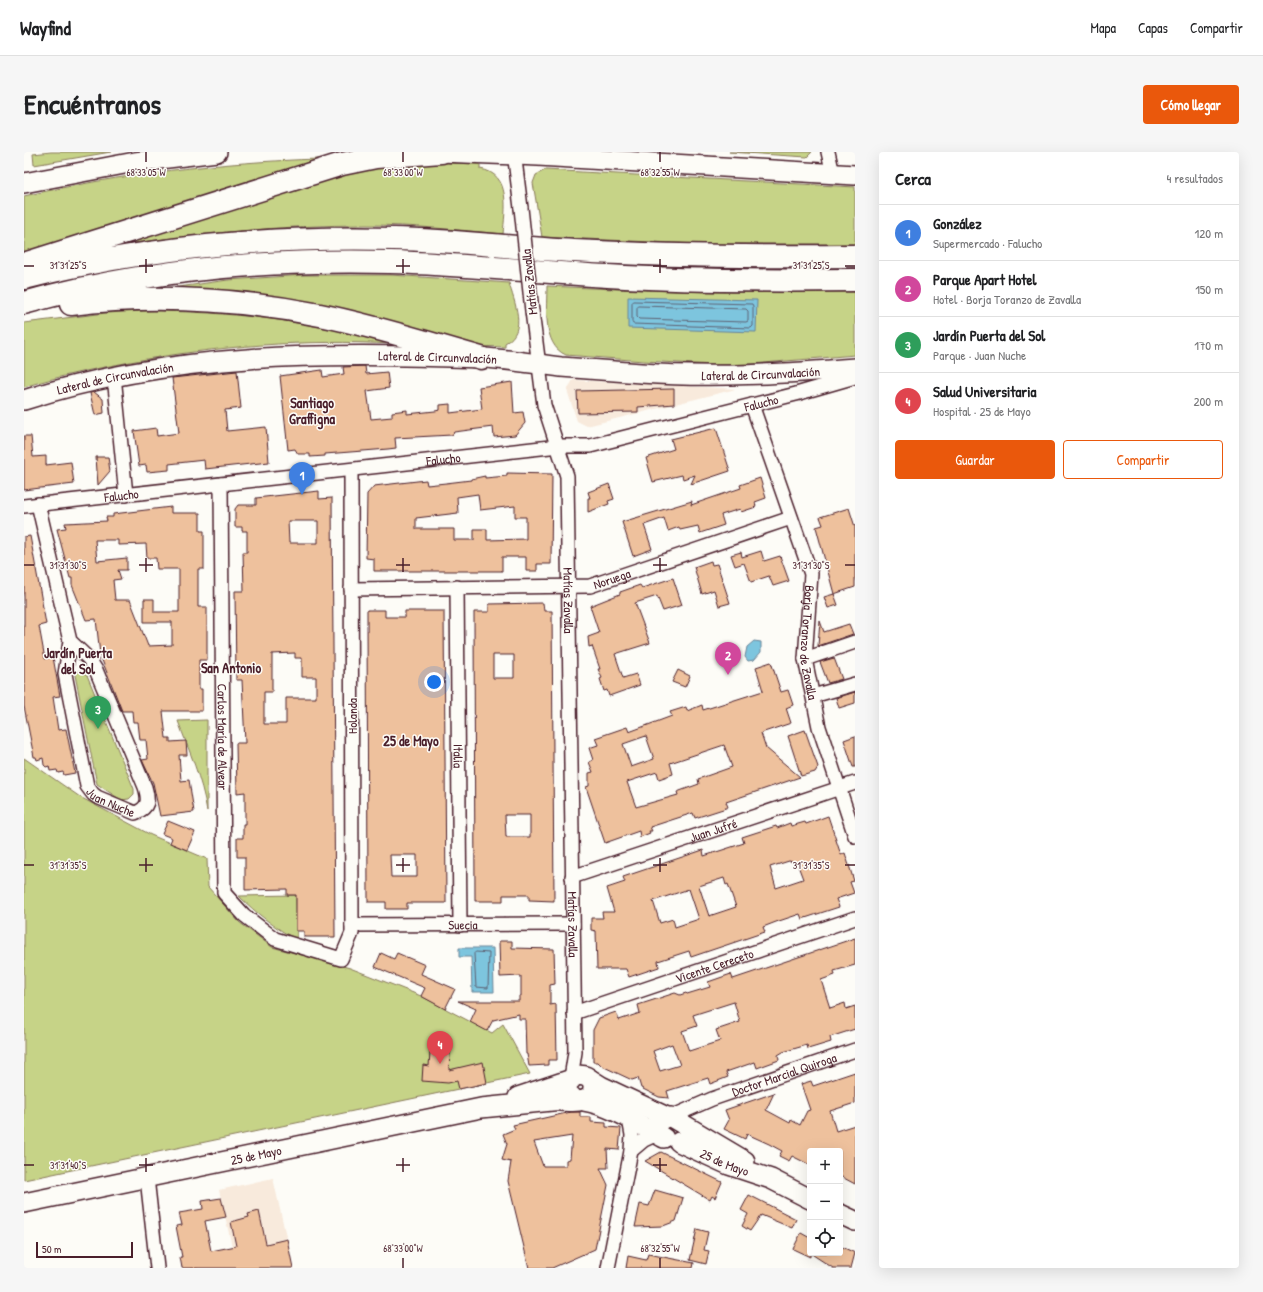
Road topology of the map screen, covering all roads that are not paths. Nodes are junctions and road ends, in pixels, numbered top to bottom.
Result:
1 (217, 152) edge
2 (441, 152) edge
3 (828, 152) edge
4 (514, 153) edge
5 (833, 174) junction
6 (855, 175) edge
7 (24, 183) edge
8 (855, 256) edge
9 (24, 264) edge
10 (24, 278) edge
11 (855, 280) edge
12 (24, 303) edge
13 (24, 310) edge
14 (481, 358) junction
15 (538, 363) junction
16 (855, 368) edge
17 (114, 376) junction
18 (855, 377) edge
19 (24, 400) edge
20 (752, 405) junction
21 (559, 446) junction
22 (351, 470) junction
23 (221, 484) junction
24 (126, 495) junction
25 (38, 504) junction
26 (24, 506) edge
27 (791, 518) junction
28 (569, 586) junction
29 (457, 588) junction
30 (351, 589) junction
31 (70, 641) junction
32 (855, 642) edge
33 (805, 659) junction
34 (855, 684) edge
35 (813, 696) junction
36 (855, 783) edge
37 (839, 788) junction
38 (855, 836) edge
39 (572, 877) junction
40 (855, 918) edge
41 (573, 924) junction
42 (352, 925) junction
43 (460, 925) junction
44 (341, 959) joint
45 (574, 1013) junction
46 (855, 1050) edge
47 (579, 1078) junction
48 (580, 1101) junction
49 (488, 1107) junction
50 (629, 1119) junction
51 (678, 1126) junction
52 (656, 1133) junction
53 (631, 1151) junction
54 (147, 1178) junction
55 (807, 1197) edge
56 (24, 1203) edge
57 (843, 1216) edge
58 (855, 1222) edge
59 (157, 1268) edge
60 (608, 1268) edge

1 - 7 street
2 - 4 street
2 - 9 highway
3 - 5 street
4 - 5 street
4 - 15 street, Matías Zavalla, bridge
5 - 6 street
8 - 10 highway
11 - 12 highway
13 - 14 highway
14 - 15 street, Lateral de Circunvalación
14 - 17 street, Lateral de Circunvalación
15 - 16 street, Lateral de Circunvalación
15 - 21 street, Matías Zavalla
17 - 19 street, Lateral de Circunvalación
17 - 24 street
18 - 20 street, Falucho
20 - 21 street, Falucho
20 - 27 street, Borja Toranzo de Zavalla
21 - 22 street, Falucho
21 - 28 street, Matías Zavalla
22 - 23 street, Falucho
22 - 30 street, Holanda
23 - 24 street, Falucho
23 - 44 street, Carlos María de Alvear
24 - 25 street, Falucho
25 - 26 street, Falucho
25 - 31 street, Juan Nuche
27 - 28 street, Noruega
27 - 33 street, Borja Toranzo de Zavalla
28 - 29 street, Noruega
28 - 39 street, Matías Zavalla
29 - 30 street, Noruega
29 - 43 street, Italia
30 - 42 street, Holanda
31 - 31 street, Juan Nuche
32 - 33 street
33 - 35 street, Borja Toranzo de Zavalla
34 - 35 street
35 - 37 street, Borja Toranzo de Zavalla
36 - 37 street, Juan Jufré
37 - 38 street, Borja Toranzo de Zavalla
37 - 39 street, Juan Jufré
39 - 41 street, Matías Zavalla
40 - 45 street, Vicente Cereceto
41 - 43 street, Suecia
41 - 45 street, Matías Zavalla
42 - 43 street, Suecia
42 - 44 street, Holanda
45 - 47 street, Matías Zavalla
46 - 51 street, Doctor Marcial Quiroga
47 - 48 street
47 - 49 street, 25 de Mayo
47 - 51 street, 25 de Mayo
48 - 49 street, 25 de Mayo
48 - 50 street, 25 de Mayo
49 - 54 street, 25 de Mayo
50 - 52 street, 25 de Mayo
50 - 53 street
51 - 52 street
51 - 52 street, 25 de Mayo
51 - 55 street, 25 de Mayo
52 - 53 street
53 - 60 street
54 - 56 street, 25 de Mayo
54 - 59 street
57 - 58 street

